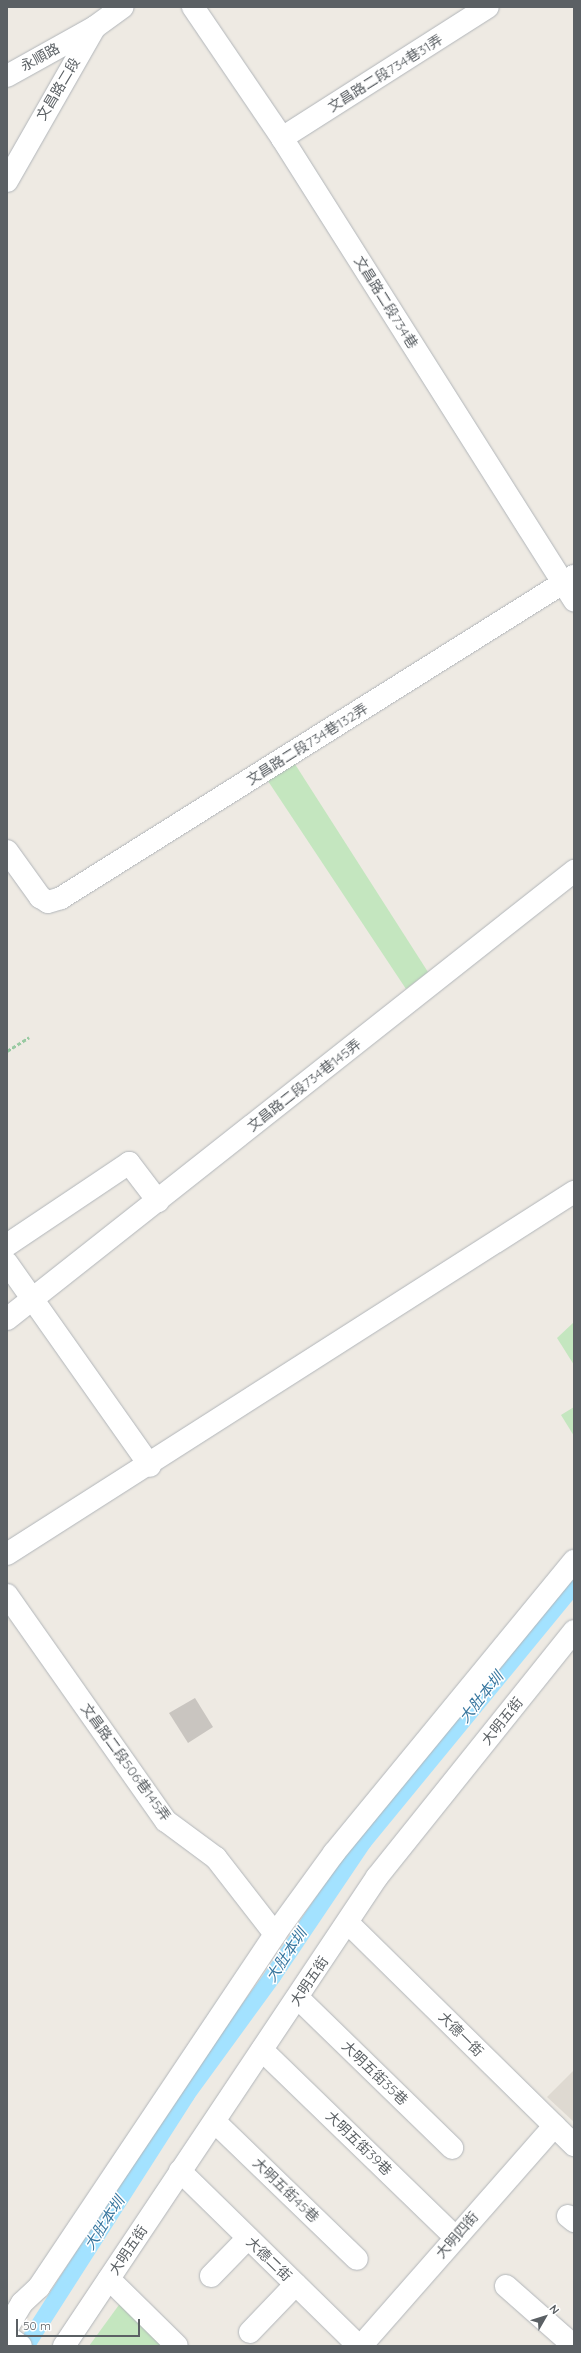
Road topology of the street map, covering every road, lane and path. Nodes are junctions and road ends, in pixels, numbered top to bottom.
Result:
1 (123, 7) edge
2 (193, 7) edge
3 (488, 7) edge
4 (95, 27) junction
5 (7, 76) edge
6 (282, 138) junction
7 (7, 181) edge
8 (570, 587) edge
9 (7, 851) edge
10 (574, 871) edge
11 (29, 1037) dead end
12 (7, 1051) edge
13 (574, 1192) edge
14 (158, 1201) junction
15 (7, 1245) edge
16 (7, 1263) edge
17 (32, 1299) junction
18 (7, 1319) edge
19 (150, 1466) junction
20 (7, 1554) edge
21 (574, 1561) edge
22 (7, 1595) edge
23 (574, 1630) edge
24 (348, 1922) junction
25 (275, 1934) junction
26 (298, 1998) junction
27 (262, 2050) junction
28 (215, 2122) junction
29 (554, 2126) junction
30 (574, 2145) edge
31 (452, 2148) dead end
32 (180, 2171) junction
33 (455, 2237) junction
34 (248, 2238) junction
35 (357, 2259) dead end
36 (211, 2276) dead end
37 (109, 2279) junction
38 (296, 2284) junction
39 (506, 2286) dead end
40 (7, 2328) edge
41 (250, 2332) dead end
42 (7, 2336) edge
43 (571, 2343) edge
44 (21, 2346) edge
45 (64, 2346) edge
46 (177, 2346) edge
47 (360, 2346) edge

1 - 4 street, 文昌路二段
2 - 6 street, 文昌路二段734巷
3 - 6 street, 文昌路二段734巷31弄
4 - 5 street, 永順路
4 - 7 street, 文昌路二段
6 - 8 street, 文昌路二段734巷
8 - 9 street, 文昌路二段734巷132弄
10 - 14 street, 文昌路二段734巷145弄
11 - 12 path
13 - 19 street
14 - 15 street
14 - 17 street, 文昌路二段734巷145弄
16 - 17 street
17 - 18 street, 文昌路二段734巷145弄
17 - 19 street
19 - 20 street
21 - 25 street
22 - 25 street, 文昌路二段506巷145弄
23 - 24 street, 大明五街
24 - 26 street, 大明五街
24 - 29 street, 大德一街
25 - 40 street
26 - 27 street, 大明五街
26 - 31 street, 大明五街35巷
27 - 28 street, 大明五街
27 - 33 street, 大明五街39巷
28 - 32 street, 大明五街
28 - 35 street, 大明五街45巷
29 - 30 street, 大德一街
29 - 33 street, 大明四街
32 - 34 street, 大德二街
32 - 37 street, 大明五街
33 - 47 street, 大明四街
34 - 36 street
34 - 38 street, 大德二街
37 - 45 street, 大明五街
37 - 46 street
38 - 41 street
38 - 47 street, 大德二街
39 - 43 street
42 - 44 street

